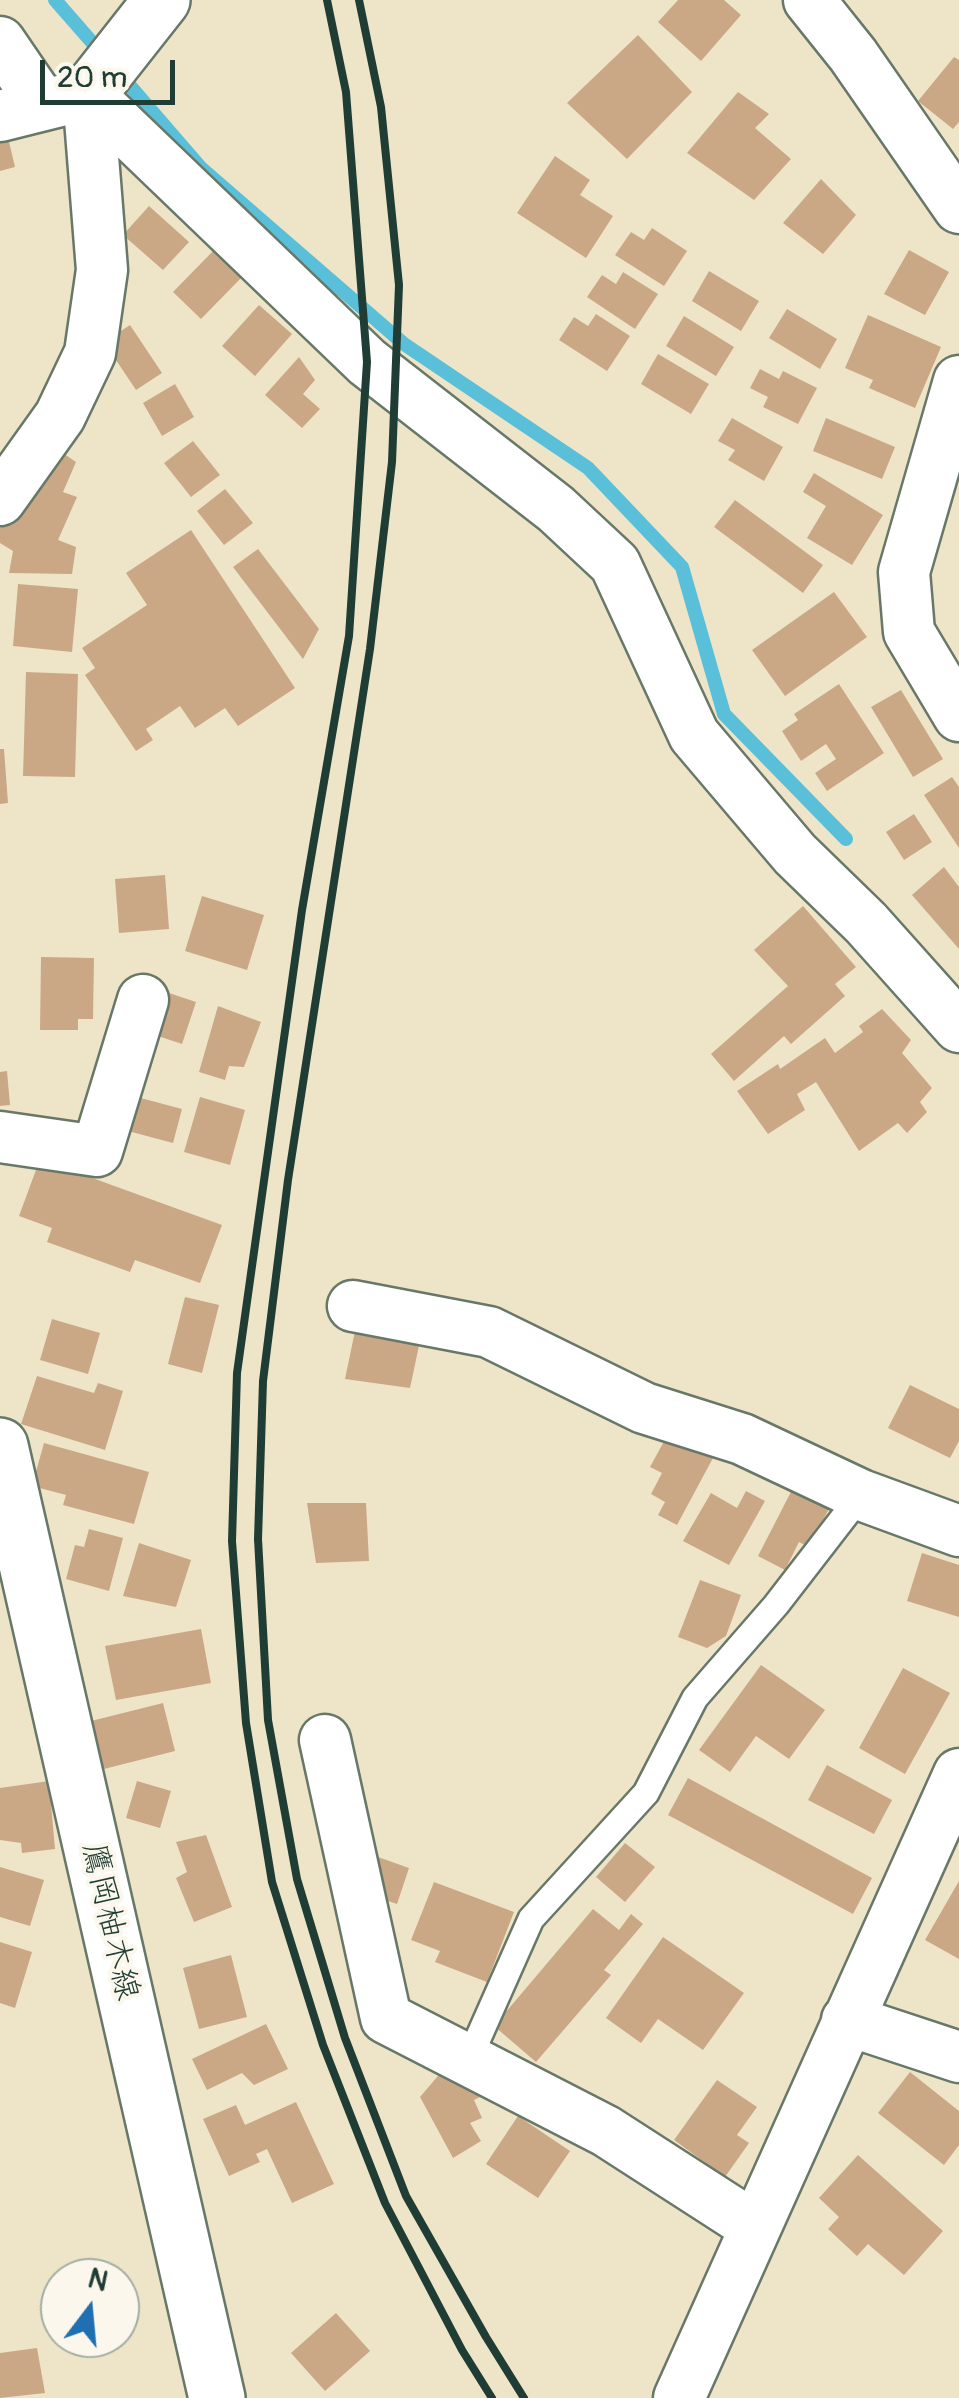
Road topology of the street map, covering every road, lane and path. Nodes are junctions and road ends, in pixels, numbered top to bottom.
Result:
1 (162, 0) edge
2 (810, 0) edge
3 (0, 42) edge
4 (44, 105) edge
5 (959, 208) edge
6 (959, 381) edge
7 (0, 500) edge
8 (959, 716) edge
9 (142, 1000) dead end
10 (959, 1027) edge
11 (0, 1136) edge
12 (353, 1306) dead end
13 (0, 1446) edge
14 (861, 1496) junction
15 (959, 1532) edge
16 (325, 1740) dead end
17 (959, 1774) edge
18 (847, 2020) junction
19 (959, 2057) edge
20 (468, 2060) junction
21 (755, 2227) junction
22 (217, 2398) edge
23 (679, 2398) edge

1 - 4 main road
2 - 5 street
3 - 4 street
4 - 7 street
4 - 10 street
6 - 8 street
9 - 11 street
12 - 14 street
13 - 22 main road, 鷹岡柚木線
14 - 15 street
14 - 20 lane
16 - 20 street
17 - 18 street
18 - 19 street
18 - 21 street
20 - 21 street
21 - 23 street

